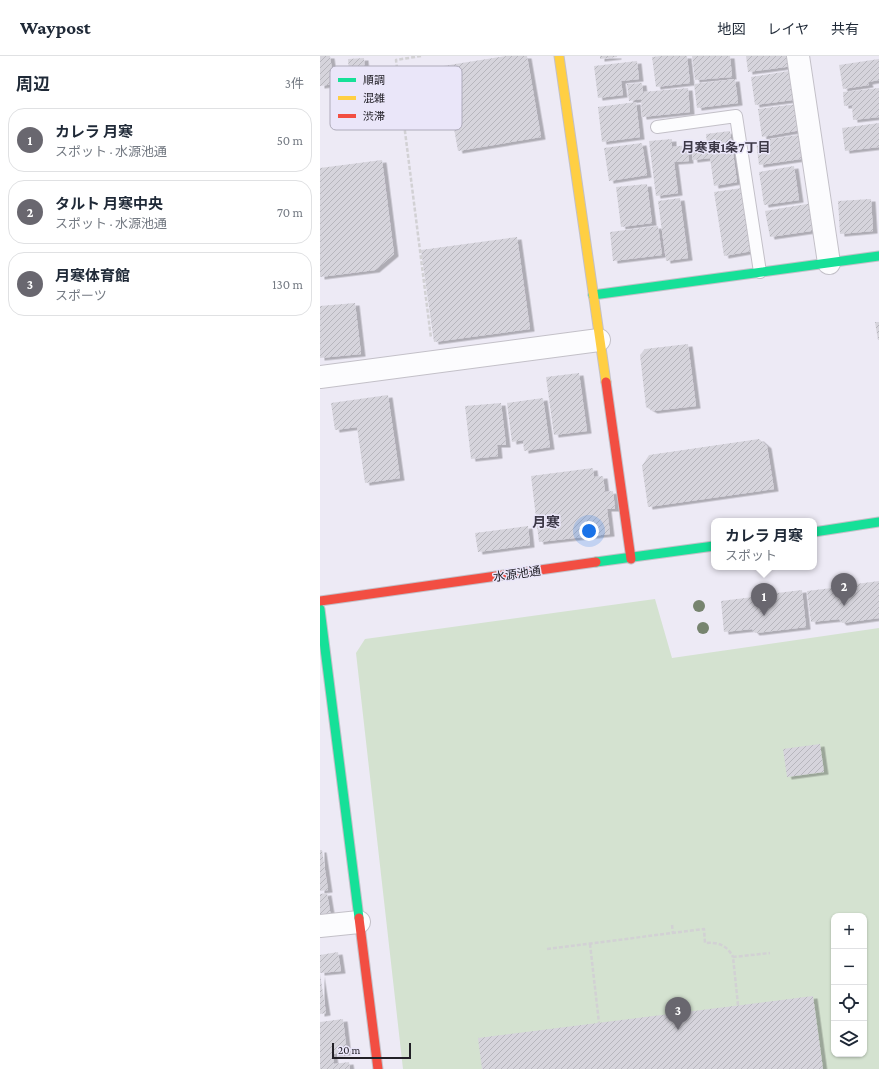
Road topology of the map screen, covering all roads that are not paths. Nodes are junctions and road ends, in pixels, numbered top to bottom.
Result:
1 (559, 56) edge
2 (798, 56) edge
3 (657, 127) dead end
4 (879, 256) edge
5 (829, 263) junction
6 (760, 272) junction
7 (593, 294) junction
8 (599, 340) junction
9 (320, 377) edge
10 (879, 522) edge
11 (817, 532) edge
12 (711, 546) edge
13 (631, 559) junction
14 (320, 601) edge
15 (320, 609) edge
16 (359, 922) junction
17 (320, 926) edge
18 (378, 1069) edge

1 - 7 street
2 - 5 street
3 - 6 lane
4 - 5 street
5 - 6 street
6 - 7 street
7 - 8 street
8 - 9 street
8 - 13 street
10 - 11 street
12 - 13 street, 水源池通
13 - 14 street, 水源池通
15 - 16 street
16 - 17 street
16 - 18 street

